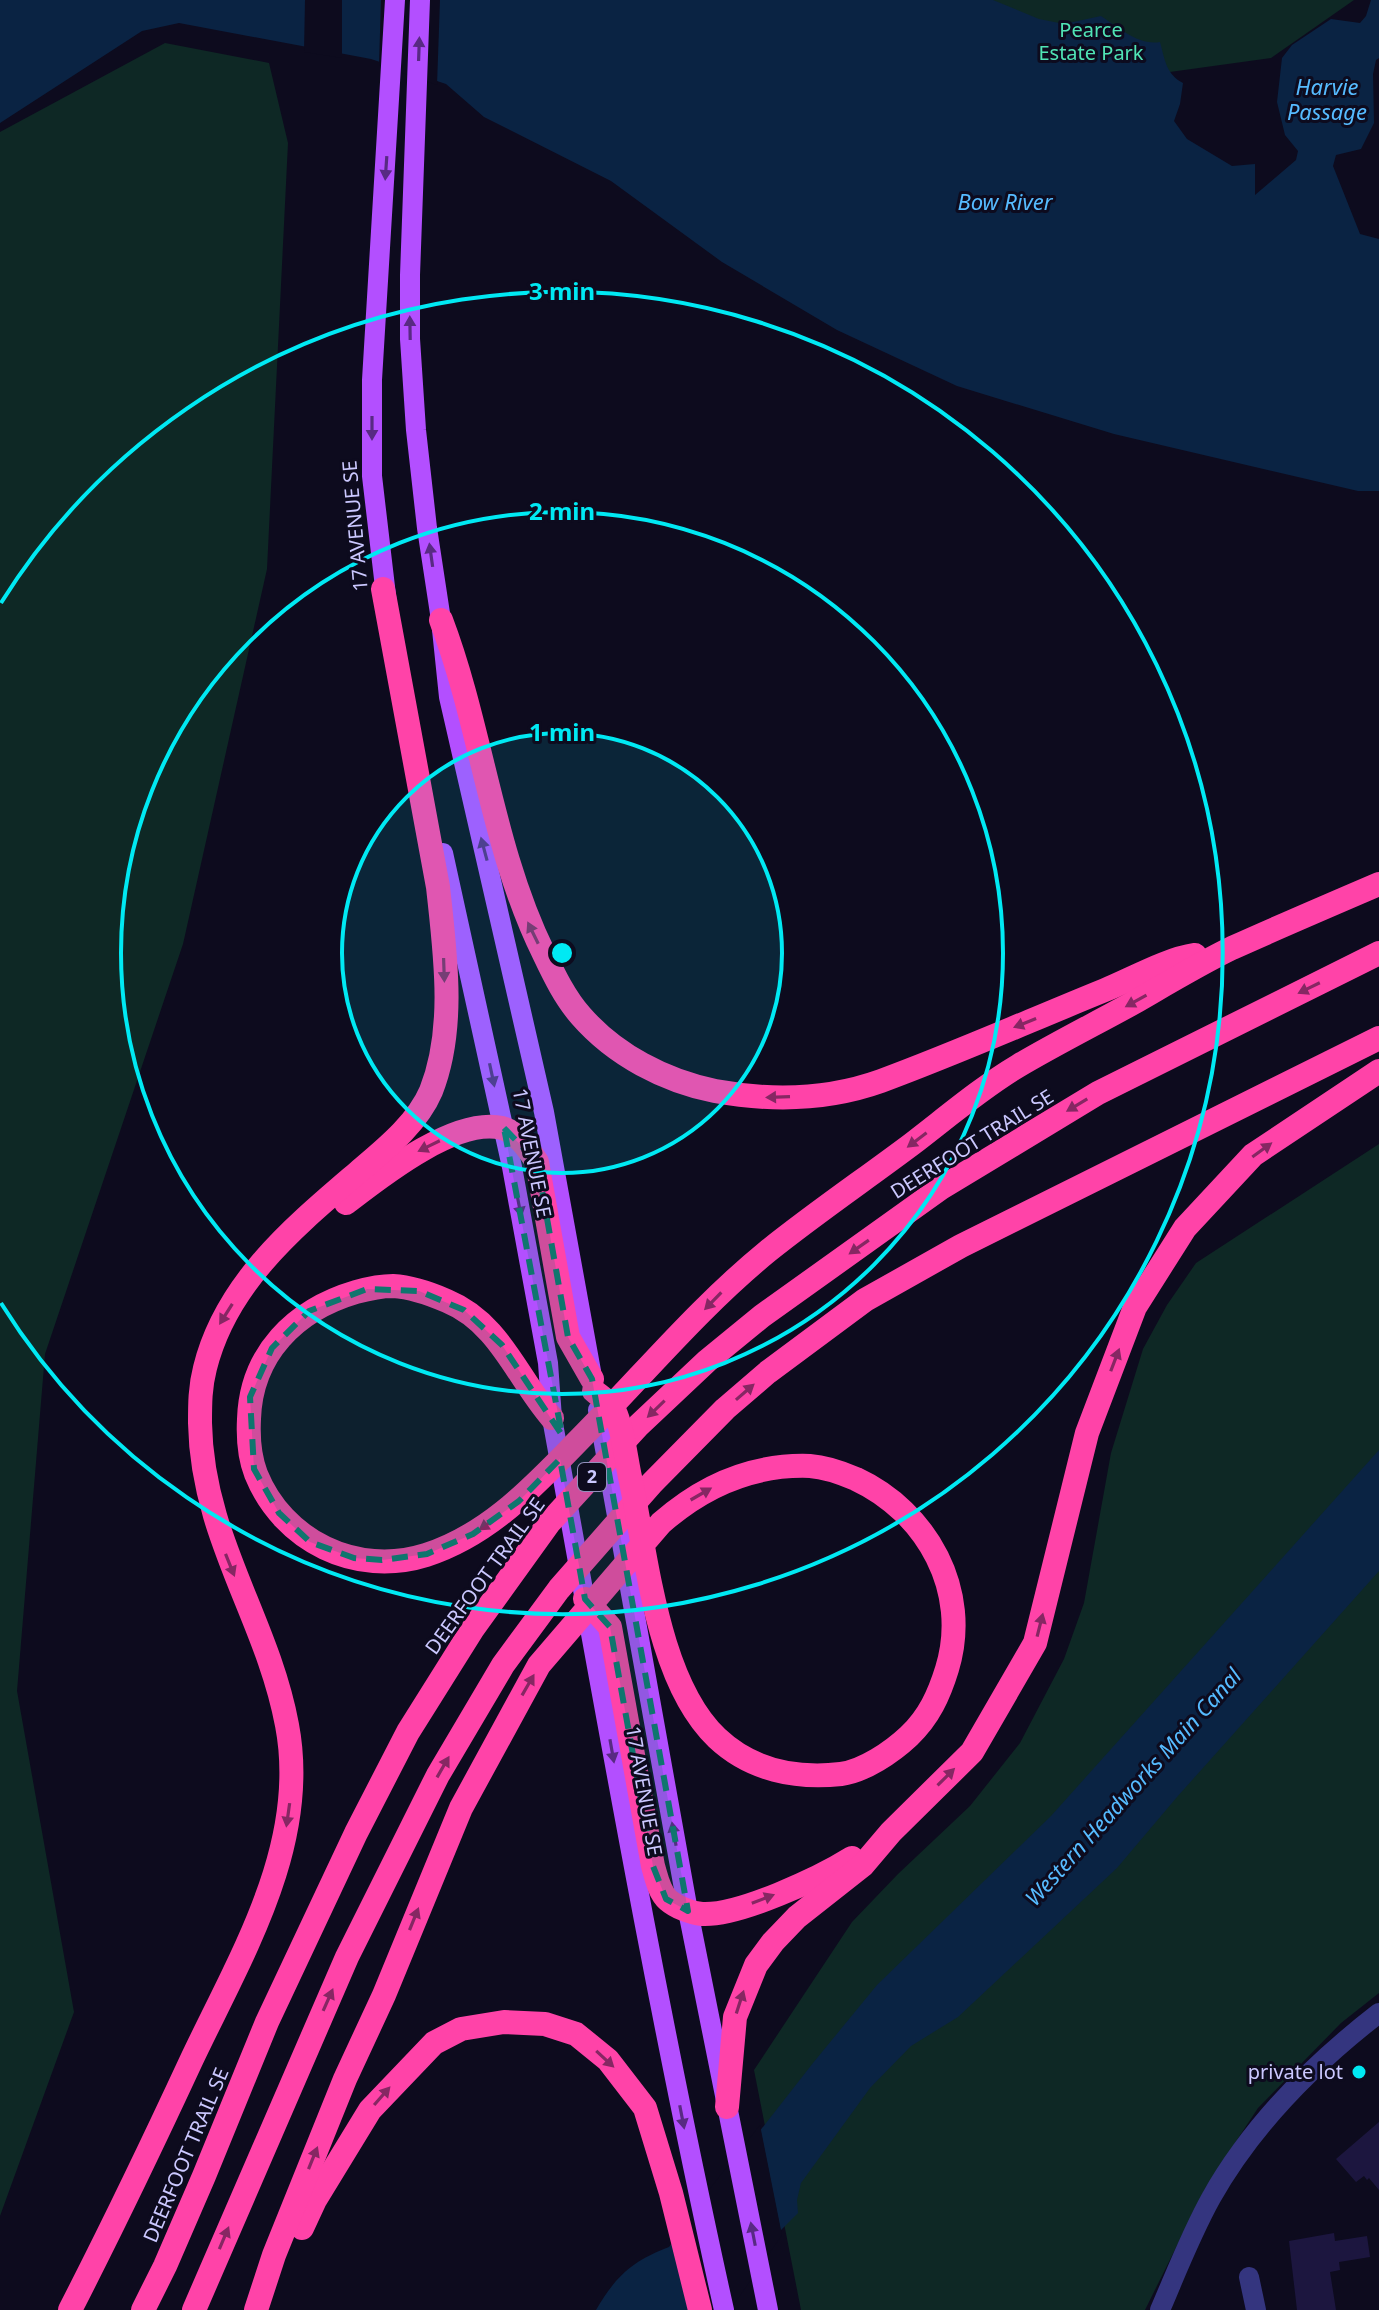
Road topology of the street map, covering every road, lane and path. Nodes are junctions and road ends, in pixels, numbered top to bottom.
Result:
1 (395, 0) edge
2 (420, 0) edge
3 (383, 589) junction
4 (441, 620) junction
5 (1379, 884) edge
6 (1229, 950) junction
7 (1379, 953) edge
8 (1379, 1038) edge
9 (1379, 1071) edge
10 (504, 1128) junction
11 (251, 1275) junction
12 (593, 1385) junction
13 (552, 1418) junction
14 (585, 1599) junction
15 (891, 1832) junction
16 (688, 1911) junction
17 (1379, 2013) edge
18 (727, 2107) junction
19 (1249, 2277) dead end
20 (70, 2310) edge
21 (143, 2310) edge
22 (194, 2310) edge
23 (256, 2310) edge
24 (263, 2310) edge
25 (700, 2310) edge
26 (724, 2310) edge
27 (768, 2310) edge
28 (1160, 2310) edge
29 (1256, 2310) edge

1 -> 3 main road, 17 AVENUE SE
4 -> 2 main road, 17 AVENUE SE
3 -> 10 main road, 17 AVENUE SE
3 -> 11 highway
6 -> 4 highway
12 -> 4 main road, 17 AVENUE SE
5 - 6 highway
6 -> 13 highway
7 -> 21 highway, DEERFOOT TRAIL SE / 2
22 -> 8 highway, 2
15 -> 9 highway
10 -> 11 highway
10 - 12 highway
10 -> 13 main road, 17 AVENUE SE
11 -> 20 highway
16 -> 12 main road, 17 AVENUE SE
23 -> 12 highway
13 - 14 main road, 17 AVENUE SE
14 - 16 highway
14 -> 26 main road, 17 AVENUE SE
16 -> 15 highway
18 -> 15 highway
16 - 18 main road, 17 AVENUE SE
17 - 28 street
27 -> 18 main road, 17 AVENUE SE
19 - 29 street
24 -> 25 highway

